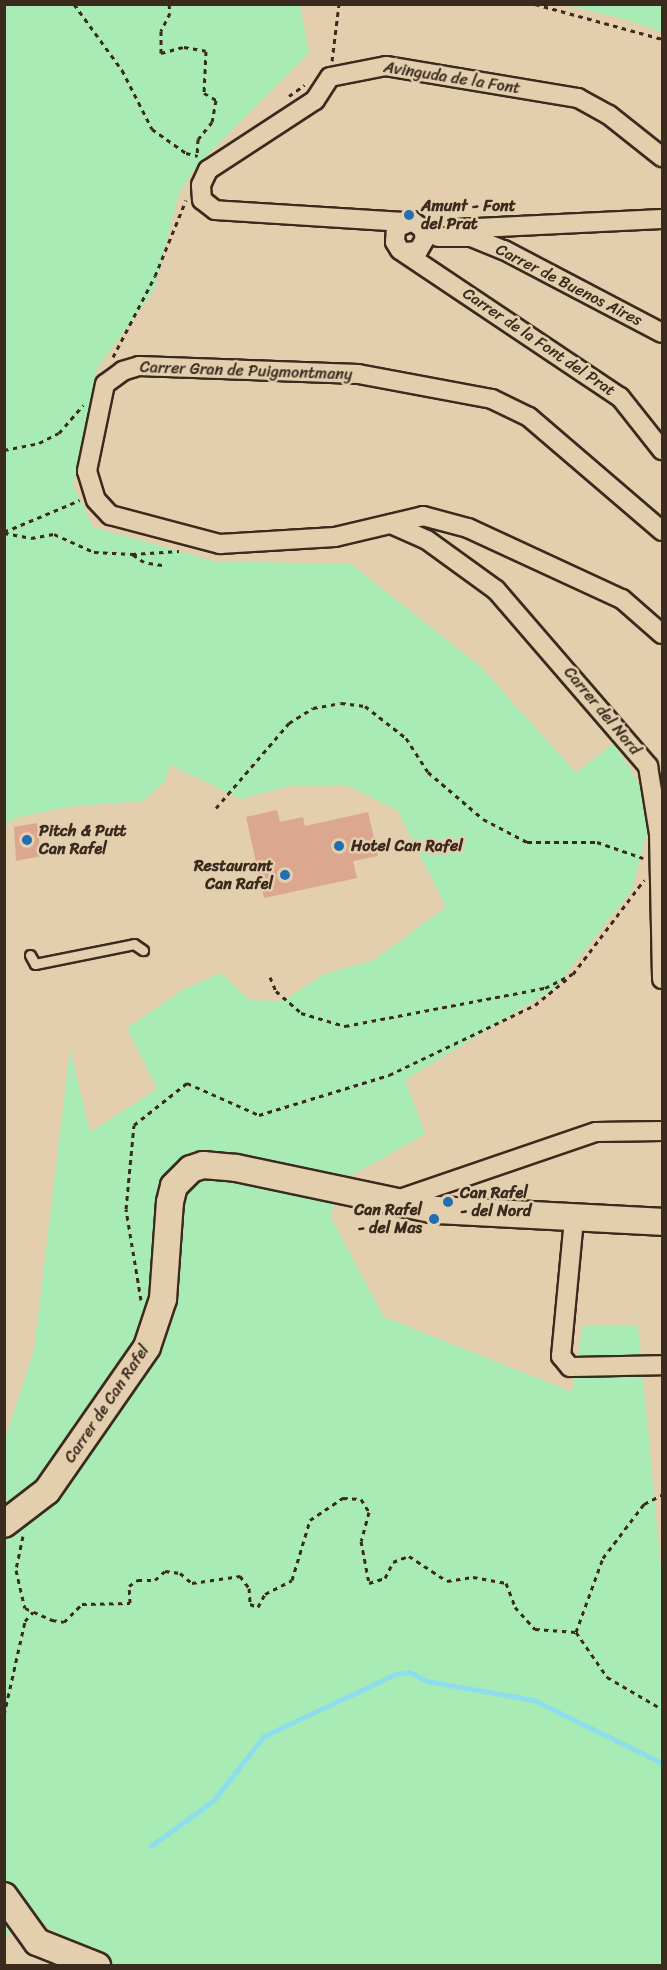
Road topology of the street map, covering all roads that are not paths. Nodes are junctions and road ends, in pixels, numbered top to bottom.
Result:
1 (663, 157) edge
2 (663, 219) edge
3 (420, 238) junction
4 (663, 333) edge
5 (663, 450) edge
6 (391, 524) junction
7 (663, 531) edge
8 (663, 634) edge
9 (143, 950) dead end
10 (30, 955) dead end
11 (663, 979) edge
12 (663, 1131) edge
13 (392, 1202) junction
14 (574, 1220) junction
15 (663, 1221) edge
16 (663, 1365) edge
17 (4, 1524) edge
18 (4, 1896) edge
19 (97, 1965) edge

1 - 3 street, Avinguda de la Font
2 - 3 street
3 - 4 street, Carrer de Buenos Aires
3 - 5 street, Carrer de la Font del Prat
6 - 7 street, Carrer Gran de Puigmontmany
6 - 8 street
6 - 11 street, Carrer del Nord
9 - 10 lane
12 - 13 street
13 - 14 street, Carrer de Can Rafel
13 - 17 street, Carrer de Can Rafel
14 - 15 street, Carrer de Can Rafel
14 - 16 street
18 - 19 street

